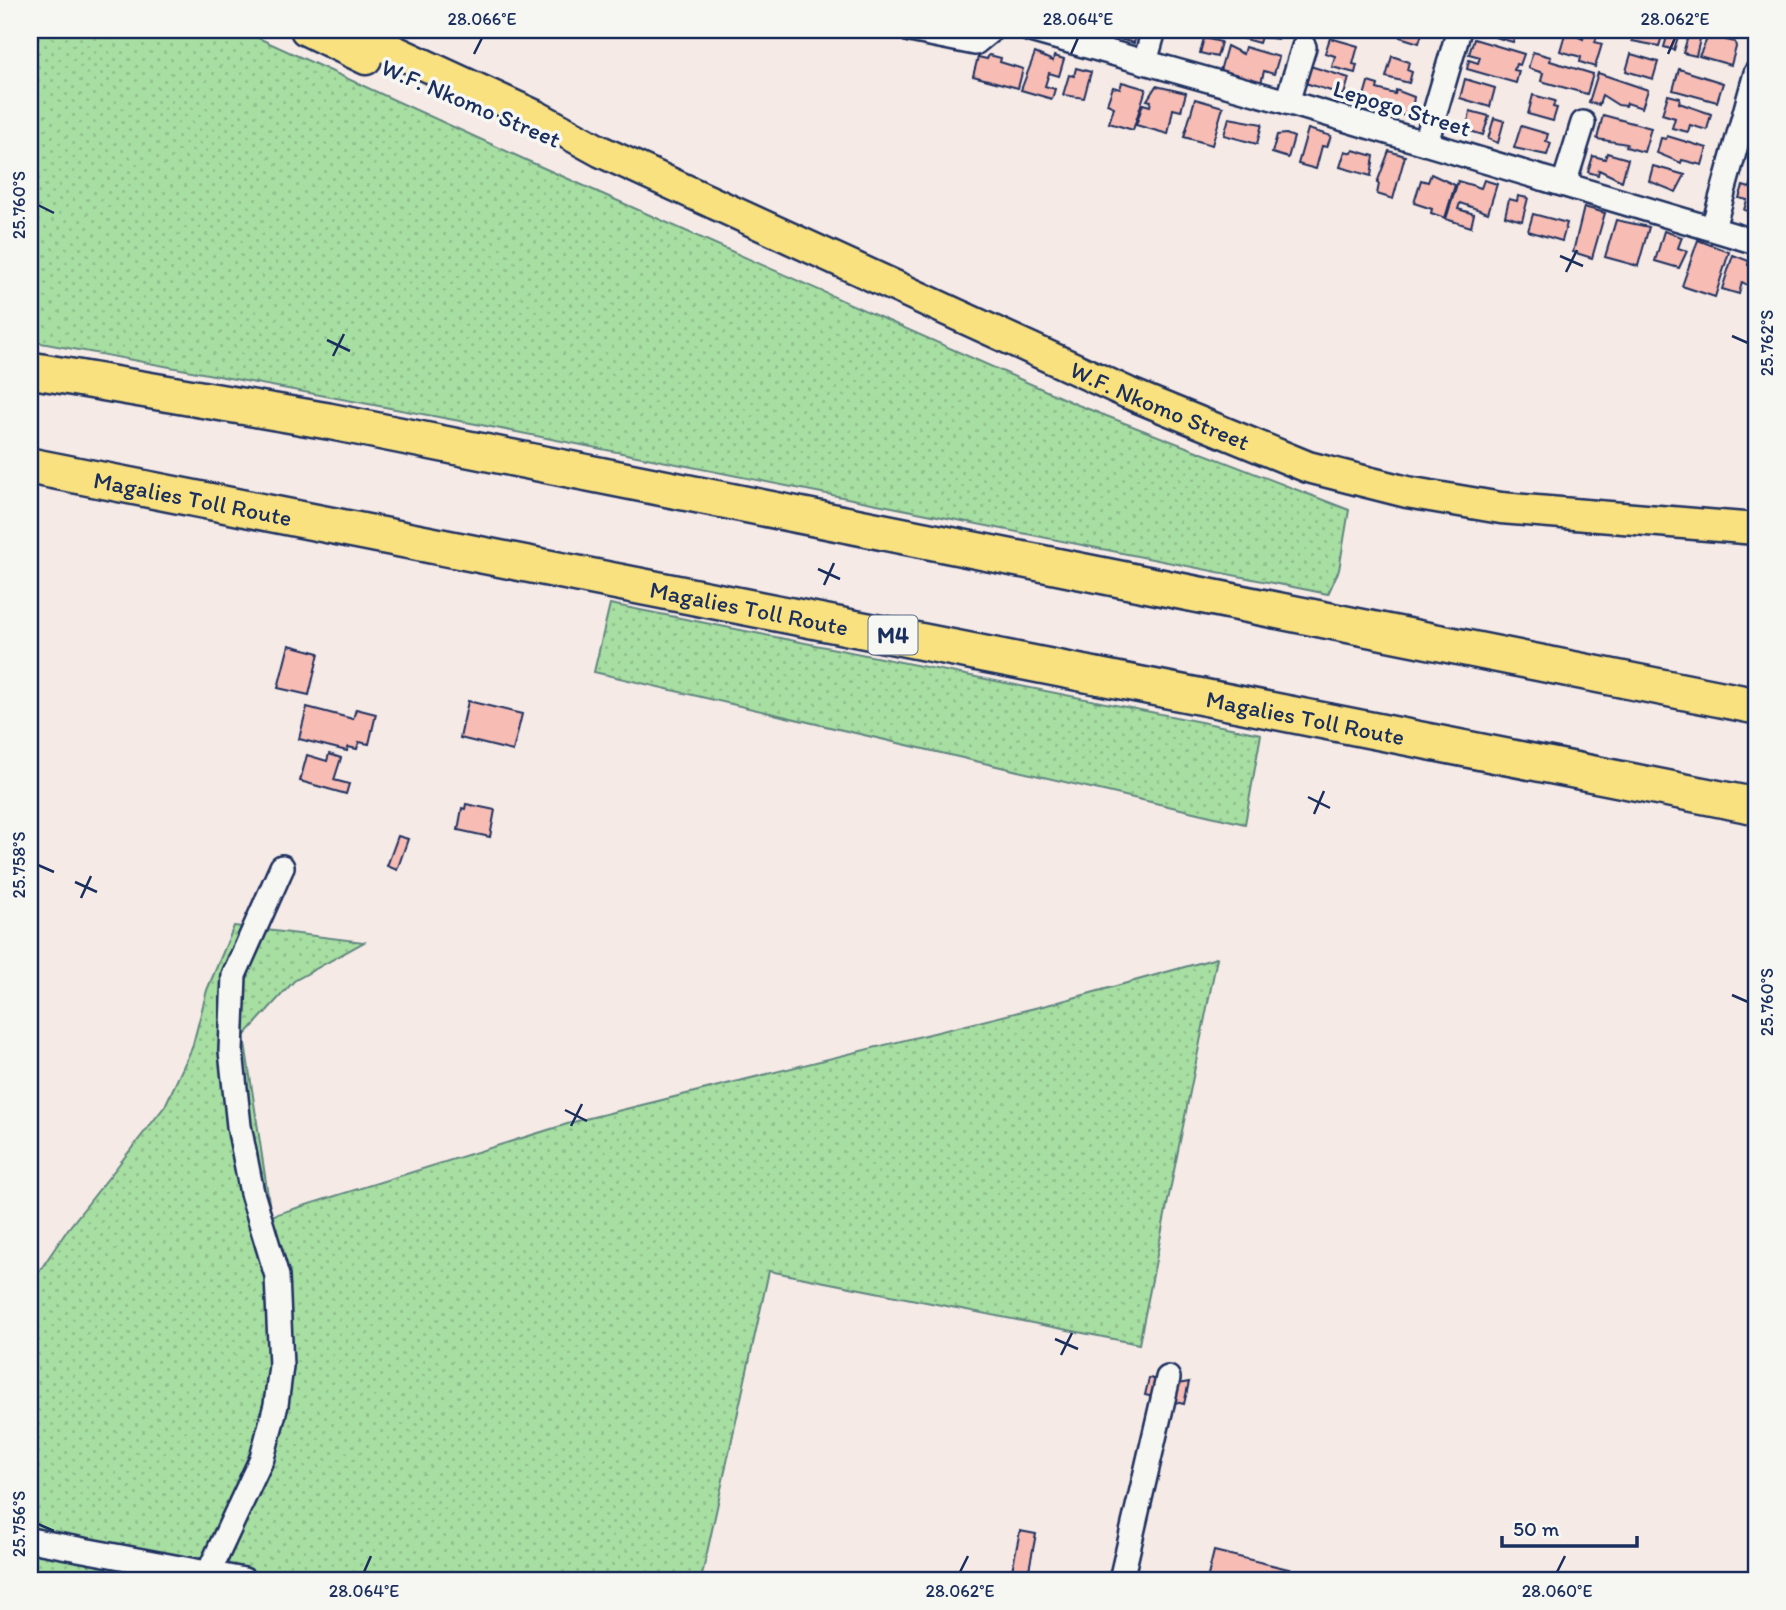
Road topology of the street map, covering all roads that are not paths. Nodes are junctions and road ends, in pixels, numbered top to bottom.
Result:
1 (306, 30) edge
2 (349, 30) edge
3 (909, 30) edge
4 (991, 30) edge
5 (1030, 30) edge
6 (1154, 30) edge
7 (1459, 30) edge
8 (1304, 47) dead end
9 (1145, 62) junction
10 (1756, 74) edge
11 (1753, 99) edge
12 (1287, 102) junction
13 (1583, 123) dead end
14 (1426, 143) junction
15 (600, 151) junction
16 (1564, 184) junction
17 (1713, 228) junction
18 (1756, 242) edge
19 (30, 360) edge
20 (30, 370) edge
21 (328, 421) junction
22 (30, 466) edge
23 (30, 485) edge
24 (304, 518) junction
25 (1756, 529) edge
26 (1756, 706) edge
27 (1756, 806) edge
28 (282, 867) dead end
29 (1168, 1378) dead end
30 (30, 1540) edge
31 (208, 1574) junction
32 (244, 1580) edge
33 (1121, 1580) edge

1 - 15 main road, W.F. Nkomo Street
2 - 15 main road, W.F. Nkomo Street
3 - 4 street
5 - 9 street, Lepogo Street
6 - 9 street
7 - 14 street
8 - 12 street
9 - 12 street, Lepogo Street
10 - 11 street
11 - 17 street
12 - 14 street, Lepogo Street
13 - 16 street
14 - 16 street, Lepogo Street
15 - 25 main road, W.F. Nkomo Street
16 - 17 street, Lepogo Street
17 - 18 street, Lepogo Street
19 - 21 highway
20 - 21 highway
21 - 26 highway
22 - 24 highway, Magalies Toll Route / M4
23 - 24 highway
24 - 27 highway, Magalies Toll Route / M4
28 - 31 street
29 - 33 street
30 - 31 street
31 - 32 street

